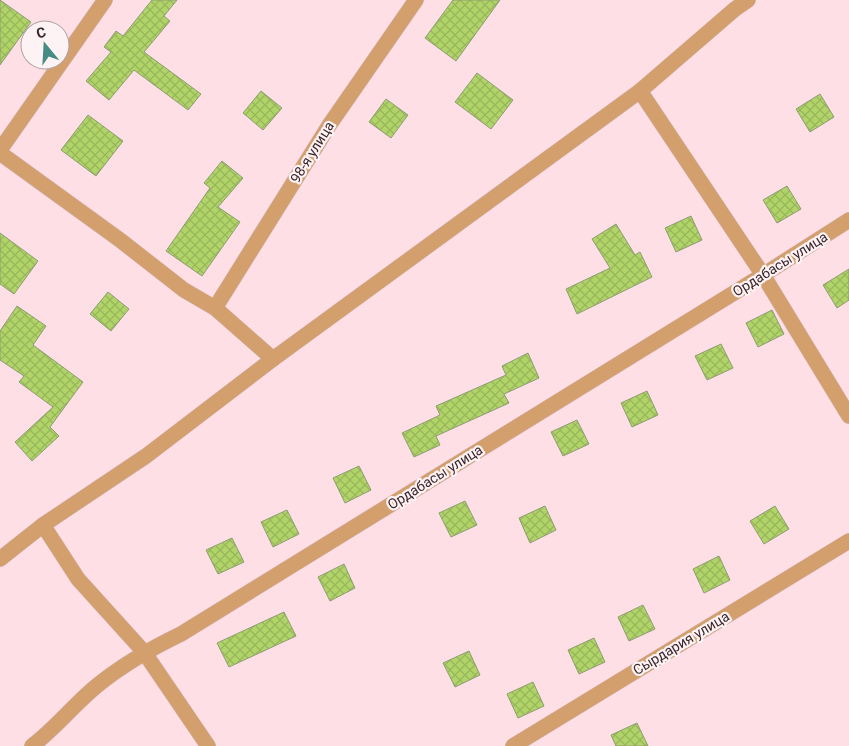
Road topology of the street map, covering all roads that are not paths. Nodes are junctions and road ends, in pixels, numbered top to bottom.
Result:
1 (105, 0) edge
2 (416, 0) edge
3 (748, 0) edge
4 (738, 5) edge
5 (640, 91) junction
6 (0, 151) edge
7 (849, 220) edge
8 (763, 275) junction
9 (215, 308) junction
10 (273, 358) junction
11 (849, 416) edge
12 (43, 525) junction
13 (849, 541) edge
14 (0, 559) edge
15 (144, 652) junction
16 (32, 746) edge
17 (208, 746) edge
18 (513, 746) edge

1 - 6 street
2 - 9 street, 98-я улица
3 - 4 street
4 - 5 street
5 - 8 street
5 - 10 street
6 - 9 street
7 - 8 street, Ордабасы улица
8 - 11 street
8 - 15 street, Ордабасы улица
9 - 10 street
10 - 12 street
12 - 14 street
12 - 15 street
13 - 18 street, Сырдария улица
15 - 16 street, Ордабасы улица
15 - 17 street

